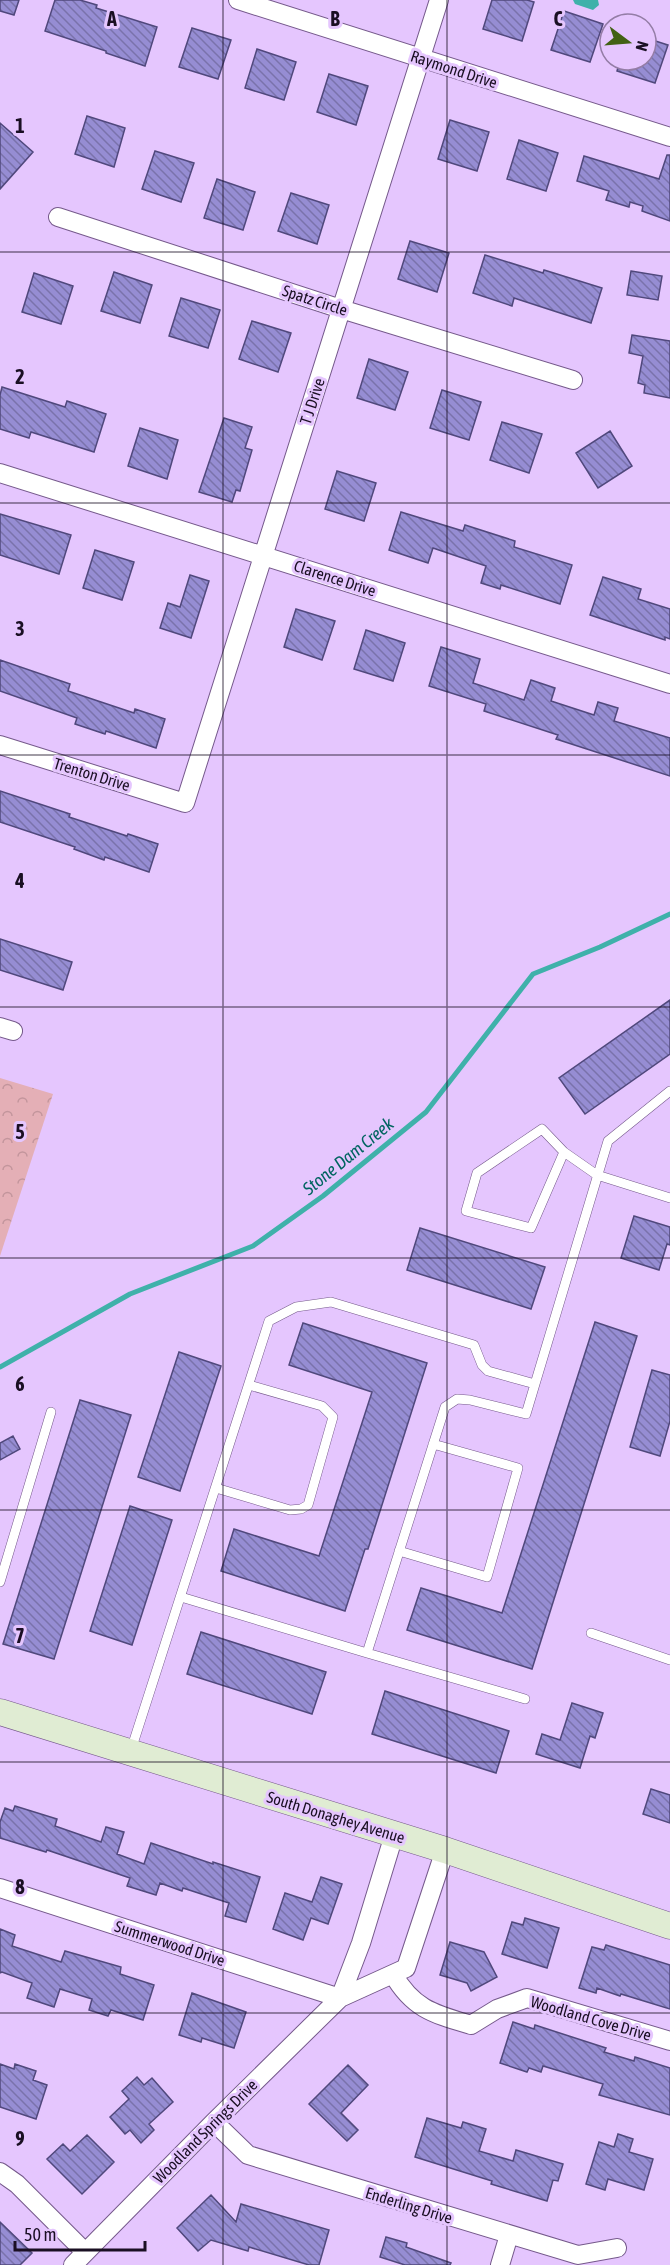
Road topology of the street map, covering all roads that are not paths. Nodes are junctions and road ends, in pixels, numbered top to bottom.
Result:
1 (238, 0) edge
2 (440, 0) edge
3 (421, 58) junction
4 (670, 137) edge
5 (58, 218) dead end
6 (341, 309) junction
7 (573, 380) dead end
8 (0, 472) edge
9 (262, 555) junction
10 (670, 684) edge
11 (0, 745) edge
12 (185, 803) joint
13 (670, 1091) edge
14 (564, 1152) junction
15 (597, 1175) junction
16 (670, 1198) edge
17 (535, 1384) junction
18 (249, 1385) junction
19 (51, 1412) dead end
20 (433, 1444) junction
21 (216, 1488) junction
22 (399, 1551) junction
23 (0, 1582) edge
24 (181, 1596) junction
25 (591, 1634) dead end
26 (368, 1653) junction
27 (670, 1660) edge
28 (525, 1699) dead end
29 (0, 1712) edge
30 (131, 1752) junction
31 (394, 1835) junction
32 (445, 1850) junction
33 (0, 1888) edge
34 (670, 1926) edge
35 (393, 1974) junction
36 (340, 1998) junction
37 (670, 2041) edge
38 (214, 2122) junction
39 (0, 2172) edge
40 (509, 2235) junction
41 (617, 2248) dead end
42 (79, 2259) edge
43 (500, 2265) edge

1 - 3 street, Raymond Drive
2 - 3 street, T J Drive
3 - 4 street, Raymond Drive
3 - 6 street, T J Drive
5 - 6 street, Spatz Circle
6 - 7 street, Spatz Circle
6 - 9 street, T J Drive
8 - 9 street, Clarence Drive
9 - 10 street, Clarence Drive
9 - 12 street, T J Drive
11 - 12 street, Trenton Drive
13 - 15 lane
14 - 14 lane
14 - 15 lane
15 - 16 lane
15 - 17 lane
17 - 18 lane
17 - 20 lane
18 - 21 lane
18 - 21 lane
19 - 23 lane
20 - 22 lane
20 - 22 lane
21 - 24 lane
22 - 26 lane
24 - 26 lane
24 - 30 lane
25 - 27 lane
26 - 28 lane
29 - 30 street, South Donaghey Avenue
30 - 31 street, South Donaghey Avenue
31 - 32 street, South Donaghey Avenue
31 - 36 street, Woodland Springs Drive
32 - 34 street, South Donaghey Avenue
32 - 35 street, Woodland Springs Drive
33 - 36 street, Summerwood Drive
35 - 36 street, Woodland Springs Drive
35 - 37 street, Woodland Cove Drive
36 - 38 street, Woodland Springs Drive
38 - 40 street, Enderling Drive
38 - 42 street, Woodland Springs Drive
39 - 42 street
40 - 41 street, Enderling Drive
40 - 43 street

